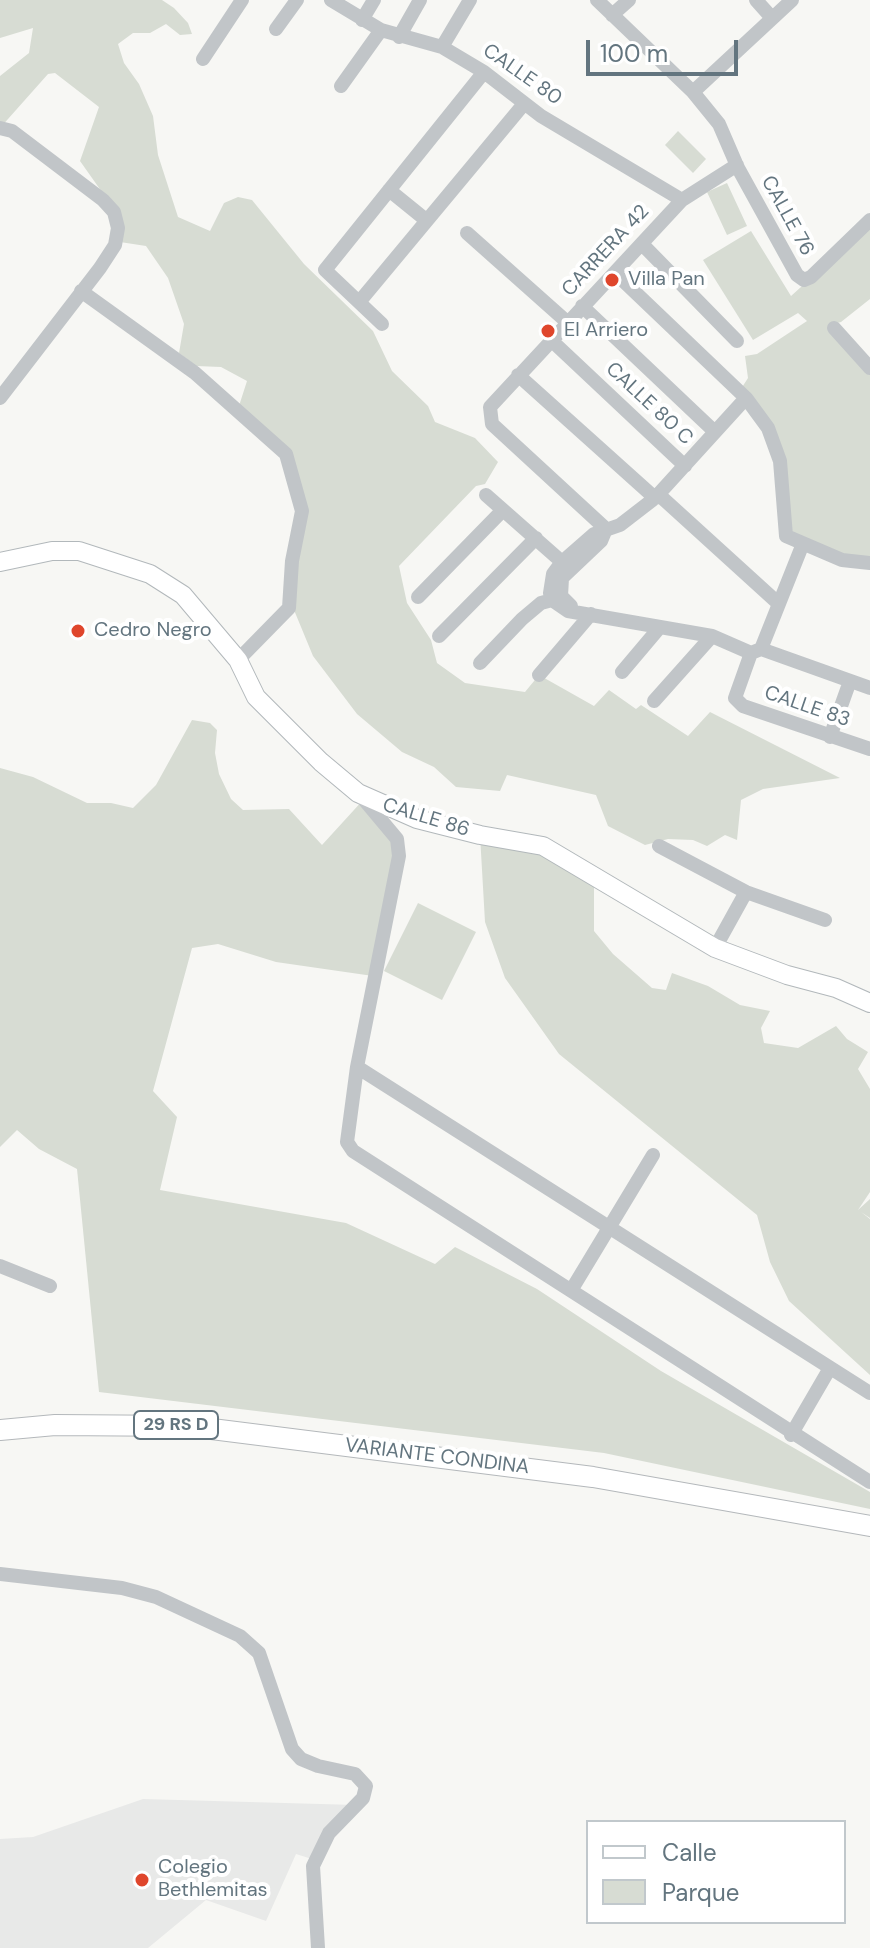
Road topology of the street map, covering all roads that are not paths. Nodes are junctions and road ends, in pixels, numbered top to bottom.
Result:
1 (242, 0) edge
2 (297, 0) edge
3 (331, 0) edge
4 (374, 0) edge
5 (420, 0) edge
6 (470, 0) edge
7 (597, 0) edge
8 (629, 0) edge
9 (756, 0) edge
10 (792, 0) edge
11 (612, 15) junction
12 (772, 18) junction
13 (362, 20) junction
14 (276, 29) dead end
15 (381, 30) junction
16 (399, 37) junction
17 (442, 47) junction
18 (203, 59) dead end
19 (484, 72) junction
20 (341, 86) dead end
21 (693, 92) junction
22 (523, 105) junction
23 (1, 128) edge
24 (738, 167) junction
25 (389, 190) junction
26 (682, 200) junction
27 (426, 220) junction
28 (870, 220) edge
29 (467, 233) dead end
30 (642, 244) junction
31 (615, 273) junction
32 (81, 291) junction
33 (360, 301) junction
34 (582, 306) junction
35 (567, 322) junction
36 (382, 324) dead end
37 (834, 328) dead end
38 (551, 340) junction
39 (737, 341) dead end
40 (870, 368) edge
41 (518, 375) junction
42 (0, 398) edge
43 (746, 398) junction
44 (715, 432) junction
45 (685, 466) junction
46 (486, 495) dead end
47 (657, 496) junction
48 (503, 510) junction
49 (606, 529) junction
50 (536, 538) junction
51 (802, 546) junction
52 (0, 562) edge
53 (562, 562) junction
54 (870, 563) edge
55 (418, 597) dead end
56 (552, 600) junction
57 (779, 604) junction
58 (588, 613) junction
59 (660, 627) junction
60 (439, 636) dead end
61 (712, 636) junction
62 (756, 651) junction
63 (238, 660) junction
64 (480, 663) dead end
65 (622, 672) dead end
66 (539, 675) dead end
67 (850, 681) junction
68 (870, 688) edge
69 (654, 701) dead end
70 (830, 737) junction
71 (870, 749) edge
72 (358, 793) junction
73 (659, 846) dead end
74 (746, 892) junction
75 (825, 920) dead end
76 (715, 948) junction
77 (870, 1003) edge
78 (357, 1067) junction
79 (653, 1155) dead end
80 (611, 1227) junction
81 (0, 1266) edge
82 (50, 1286) dead end
83 (572, 1289) junction
84 (830, 1368) junction
85 (870, 1393) edge
86 (0, 1430) edge
87 (791, 1435) junction
88 (870, 1482) edge
89 (870, 1526) edge
90 (0, 1574) edge
91 (318, 1948) edge

1 - 18 street
2 - 14 street
3 - 13 street, CALLE 80
4 - 13 street
5 - 16 street
6 - 17 street
7 - 11 street, CALLE 76
8 - 11 street
9 - 12 street
10 - 12 street
11 - 21 street, CALLE 76
12 - 21 street
13 - 15 street, CALLE 80
15 - 16 street, CALLE 80
15 - 20 street
16 - 17 street, CALLE 80
17 - 19 street, CALLE 80
19 - 22 street, CALLE 80
19 - 25 street
21 - 24 street, CALLE 76
22 - 26 street, CALLE 80
22 - 27 street
23 - 32 street
24 - 26 street, CARRERA 42
24 - 28 street, CALLE 76
25 - 27 street
25 - 33 street
26 - 30 street, CARRERA 42
27 - 33 street
29 - 35 street
30 - 31 street, CARRERA 42
30 - 39 street
31 - 34 street, CARRERA 42
31 - 43 street
32 - 42 street
32 - 63 street
33 - 36 street
34 - 35 street, CARRERA 42
34 - 44 street
35 - 38 street, CARRERA 42
37 - 40 street
38 - 41 street, CARRERA 42
38 - 45 street, CALLE 80 C
41 - 47 street
41 - 49 street, CARRERA 42
43 - 44 street
43 - 51 street
44 - 45 street
45 - 47 street
46 - 48 street
47 - 49 street
47 - 57 street
48 - 50 street
48 - 55 street
49 - 53 street
49 - 58 street
50 - 53 street
50 - 60 street
51 - 54 street
51 - 57 street
52 - 63 main road, CALLE 86
53 - 56 street
56 - 58 street
56 - 64 street
57 - 62 street
58 - 59 street
58 - 66 street
59 - 61 street
59 - 65 street
61 - 62 street
61 - 69 street
62 - 67 street
62 - 70 street, CALLE 83
63 - 72 main road, CALLE 86
67 - 68 street
67 - 70 street
70 - 71 street, CALLE 83
72 - 76 main road, CALLE 86
72 - 78 street
73 - 74 street
74 - 75 street
74 - 76 street
76 - 77 main road, CALLE 86
78 - 80 street
78 - 83 street
79 - 80 street
80 - 83 street
80 - 84 street
81 - 82 street
83 - 87 street
84 - 85 street
84 - 87 street
86 - 89 highway, VARIANTE CONDINA / 29 RS D
87 - 88 street
90 - 91 street

